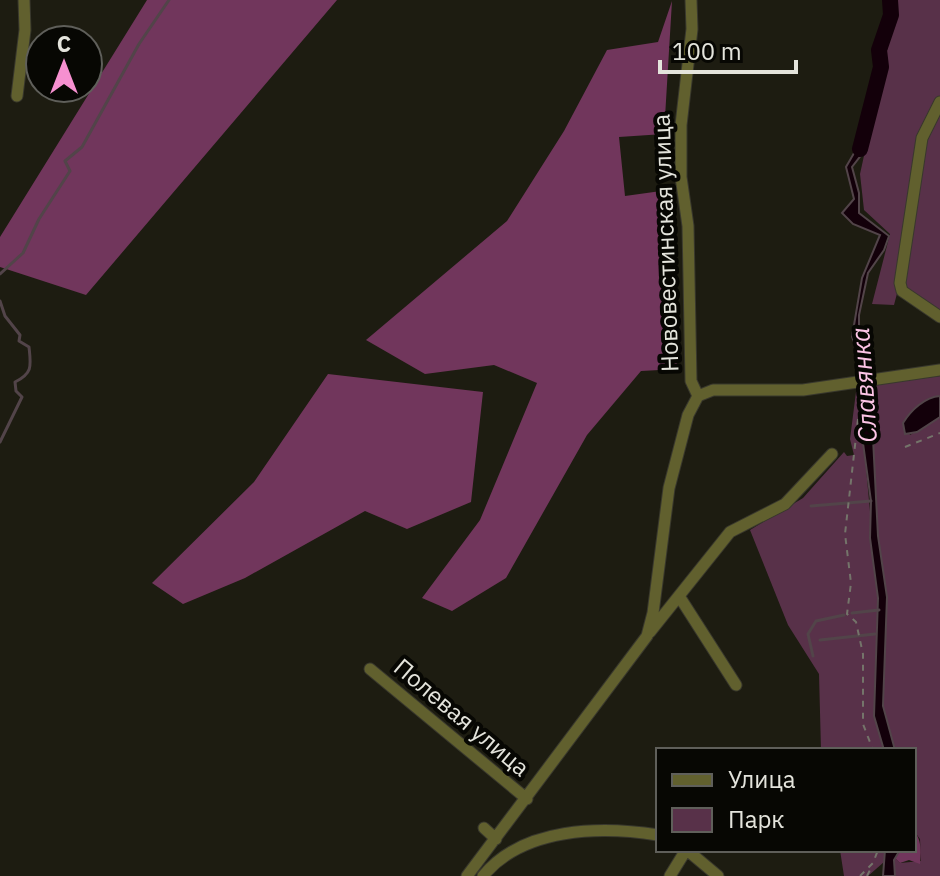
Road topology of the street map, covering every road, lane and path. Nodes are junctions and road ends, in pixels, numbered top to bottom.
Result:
1 (24, 0) edge
2 (691, 0) edge
3 (17, 96) dead end
4 (940, 102) edge
5 (940, 317) edge
6 (940, 370) edge
7 (698, 396) junction
8 (858, 419) dead end
9 (940, 433) edge
10 (905, 447) dead end
11 (832, 454) dead end
12 (679, 596) junction
13 (647, 636) junction
14 (370, 669) dead end
15 (736, 685) dead end
16 (872, 748) edge
17 (527, 799) junction
18 (484, 828) dead end
19 (656, 835) edge
20 (496, 839) junction
21 (685, 852) edge
22 (688, 852) edge
23 (877, 852) edge
24 (873, 863) junction
25 (476, 865) junction
26 (485, 873) edge
27 (467, 876) edge
28 (670, 876) edge
29 (718, 876) edge
30 (860, 876) edge
31 (867, 876) edge

1 - 3 street
2 - 7 street, Нововестинская улица
4 - 5 street
6 - 7 street
7 - 13 street, Нововестинская улица
8 - 16 path
9 - 10 path
11 - 12 street
12 - 13 street
12 - 15 street
13 - 17 street, Нововестинская улица
14 - 17 street, Полевая улица
17 - 20 street, Нововестинская улица
18 - 20 street
19 - 26 street
20 - 25 street, Нововестинская улица
21 - 28 street
22 - 29 street
23 - 24 path
24 - 30 path
24 - 31 path
25 - 26 street
25 - 27 street, Нововестинская улица

